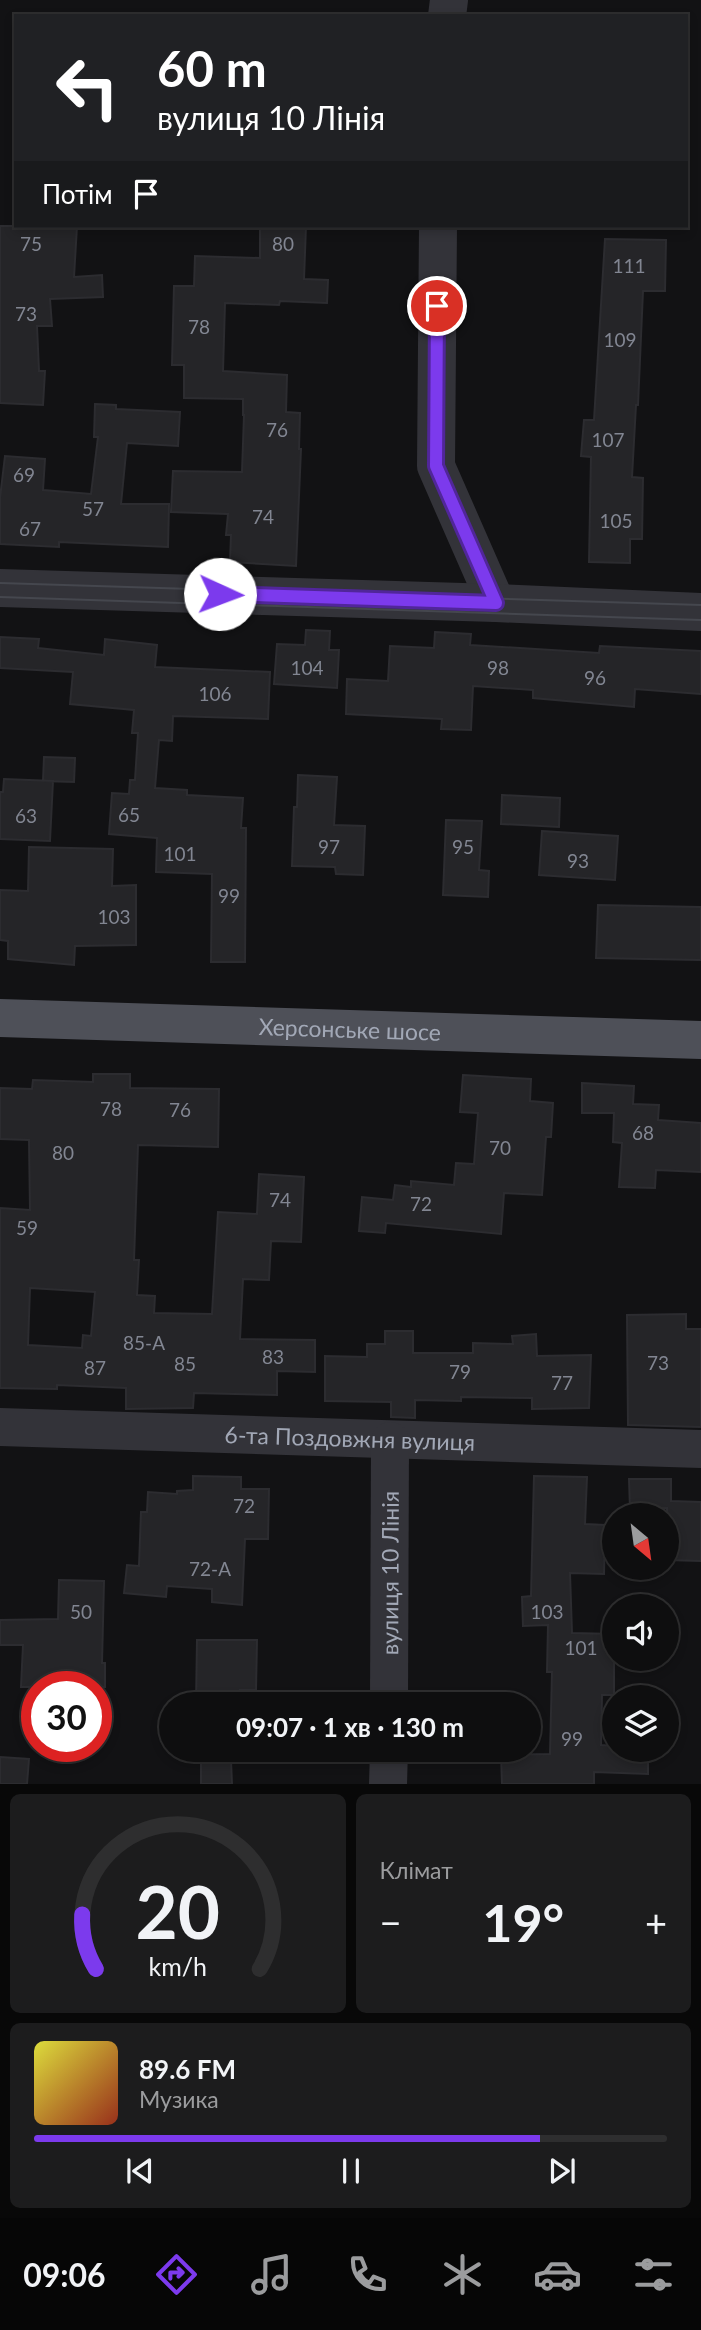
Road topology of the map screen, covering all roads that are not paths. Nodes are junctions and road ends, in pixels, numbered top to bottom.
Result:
1 (438, 228) edge
2 (0, 588) edge
3 (496, 603) junction
4 (701, 612) edge
5 (0, 1018) edge
6 (701, 1040) edge
7 (0, 1427) edge
8 (390, 1441) junction
9 (701, 1449) edge
10 (389, 1692) edge
11 (389, 1762) edge
12 (388, 1784) edge

1 - 3 street
2 - 3 street
3 - 4 street
5 - 6 main road, Херсонське шосе
7 - 8 street, 6-та Поздовжня вулиця
8 - 9 street, 6-та Поздовжня вулиця
8 - 10 street, вулиця 10 Лінія
11 - 12 street

